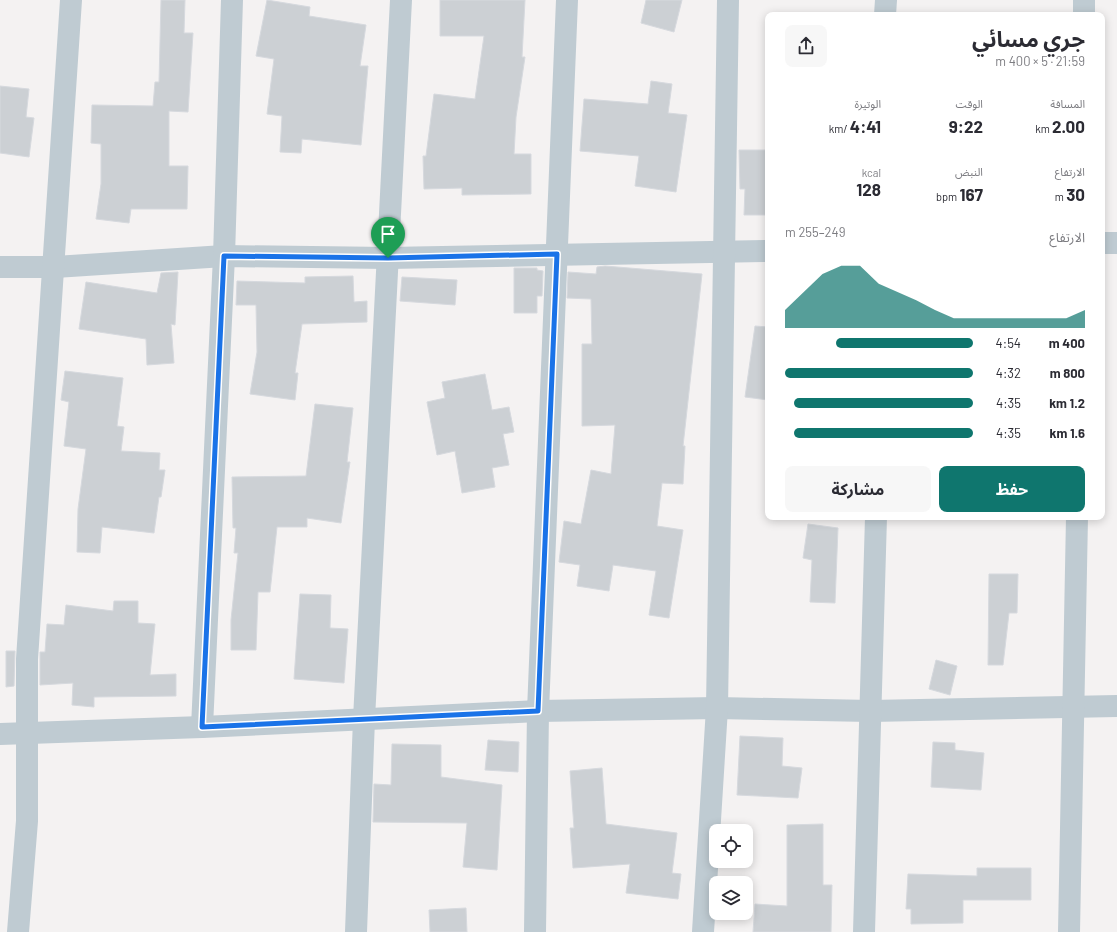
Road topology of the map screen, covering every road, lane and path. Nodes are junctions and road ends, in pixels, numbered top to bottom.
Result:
1 (72, 0) edge
2 (232, 0) edge
3 (401, 0) edge
4 (567, 0) edge
5 (728, 0) edge
6 (886, 0) edge
7 (1084, 0) edge
8 (885, 12) edge
9 (1084, 12) edge
10 (1105, 243) edge
11 (1117, 243) edge
12 (765, 251) edge
13 (725, 252) junction
14 (557, 254) junction
15 (224, 256) junction
16 (388, 258) junction
17 (0, 267) edge
18 (54, 267) junction
19 (876, 520) edge
20 (1077, 520) edge
21 (1117, 706) edge
22 (1074, 707) junction
23 (717, 708) junction
24 (538, 711) junction
25 (871, 711) junction
26 (364, 719) junction
27 (202, 727) junction
28 (27, 733) junction
29 (0, 734) edge
30 (18, 932) edge
31 (356, 932) edge
32 (535, 932) edge
33 (703, 932) edge
34 (864, 932) edge
35 (1069, 932) edge

1 - 18 street
2 - 15 street
3 - 16 street
4 - 14 street
5 - 13 street
6 - 8 street
7 - 9 street
10 - 11 street
12 - 13 street
13 - 14 street
13 - 23 street
14 - 16 street
14 - 24 street
15 - 16 street
15 - 18 street
15 - 27 street
16 - 26 street
17 - 18 street
18 - 28 street
19 - 25 street
20 - 22 street
21 - 22 street
22 - 25 street
22 - 35 street
23 - 24 street
23 - 25 street
23 - 33 street
24 - 26 street
24 - 32 street
25 - 34 street
26 - 27 street
26 - 31 street
27 - 28 street
28 - 29 street
28 - 30 street

